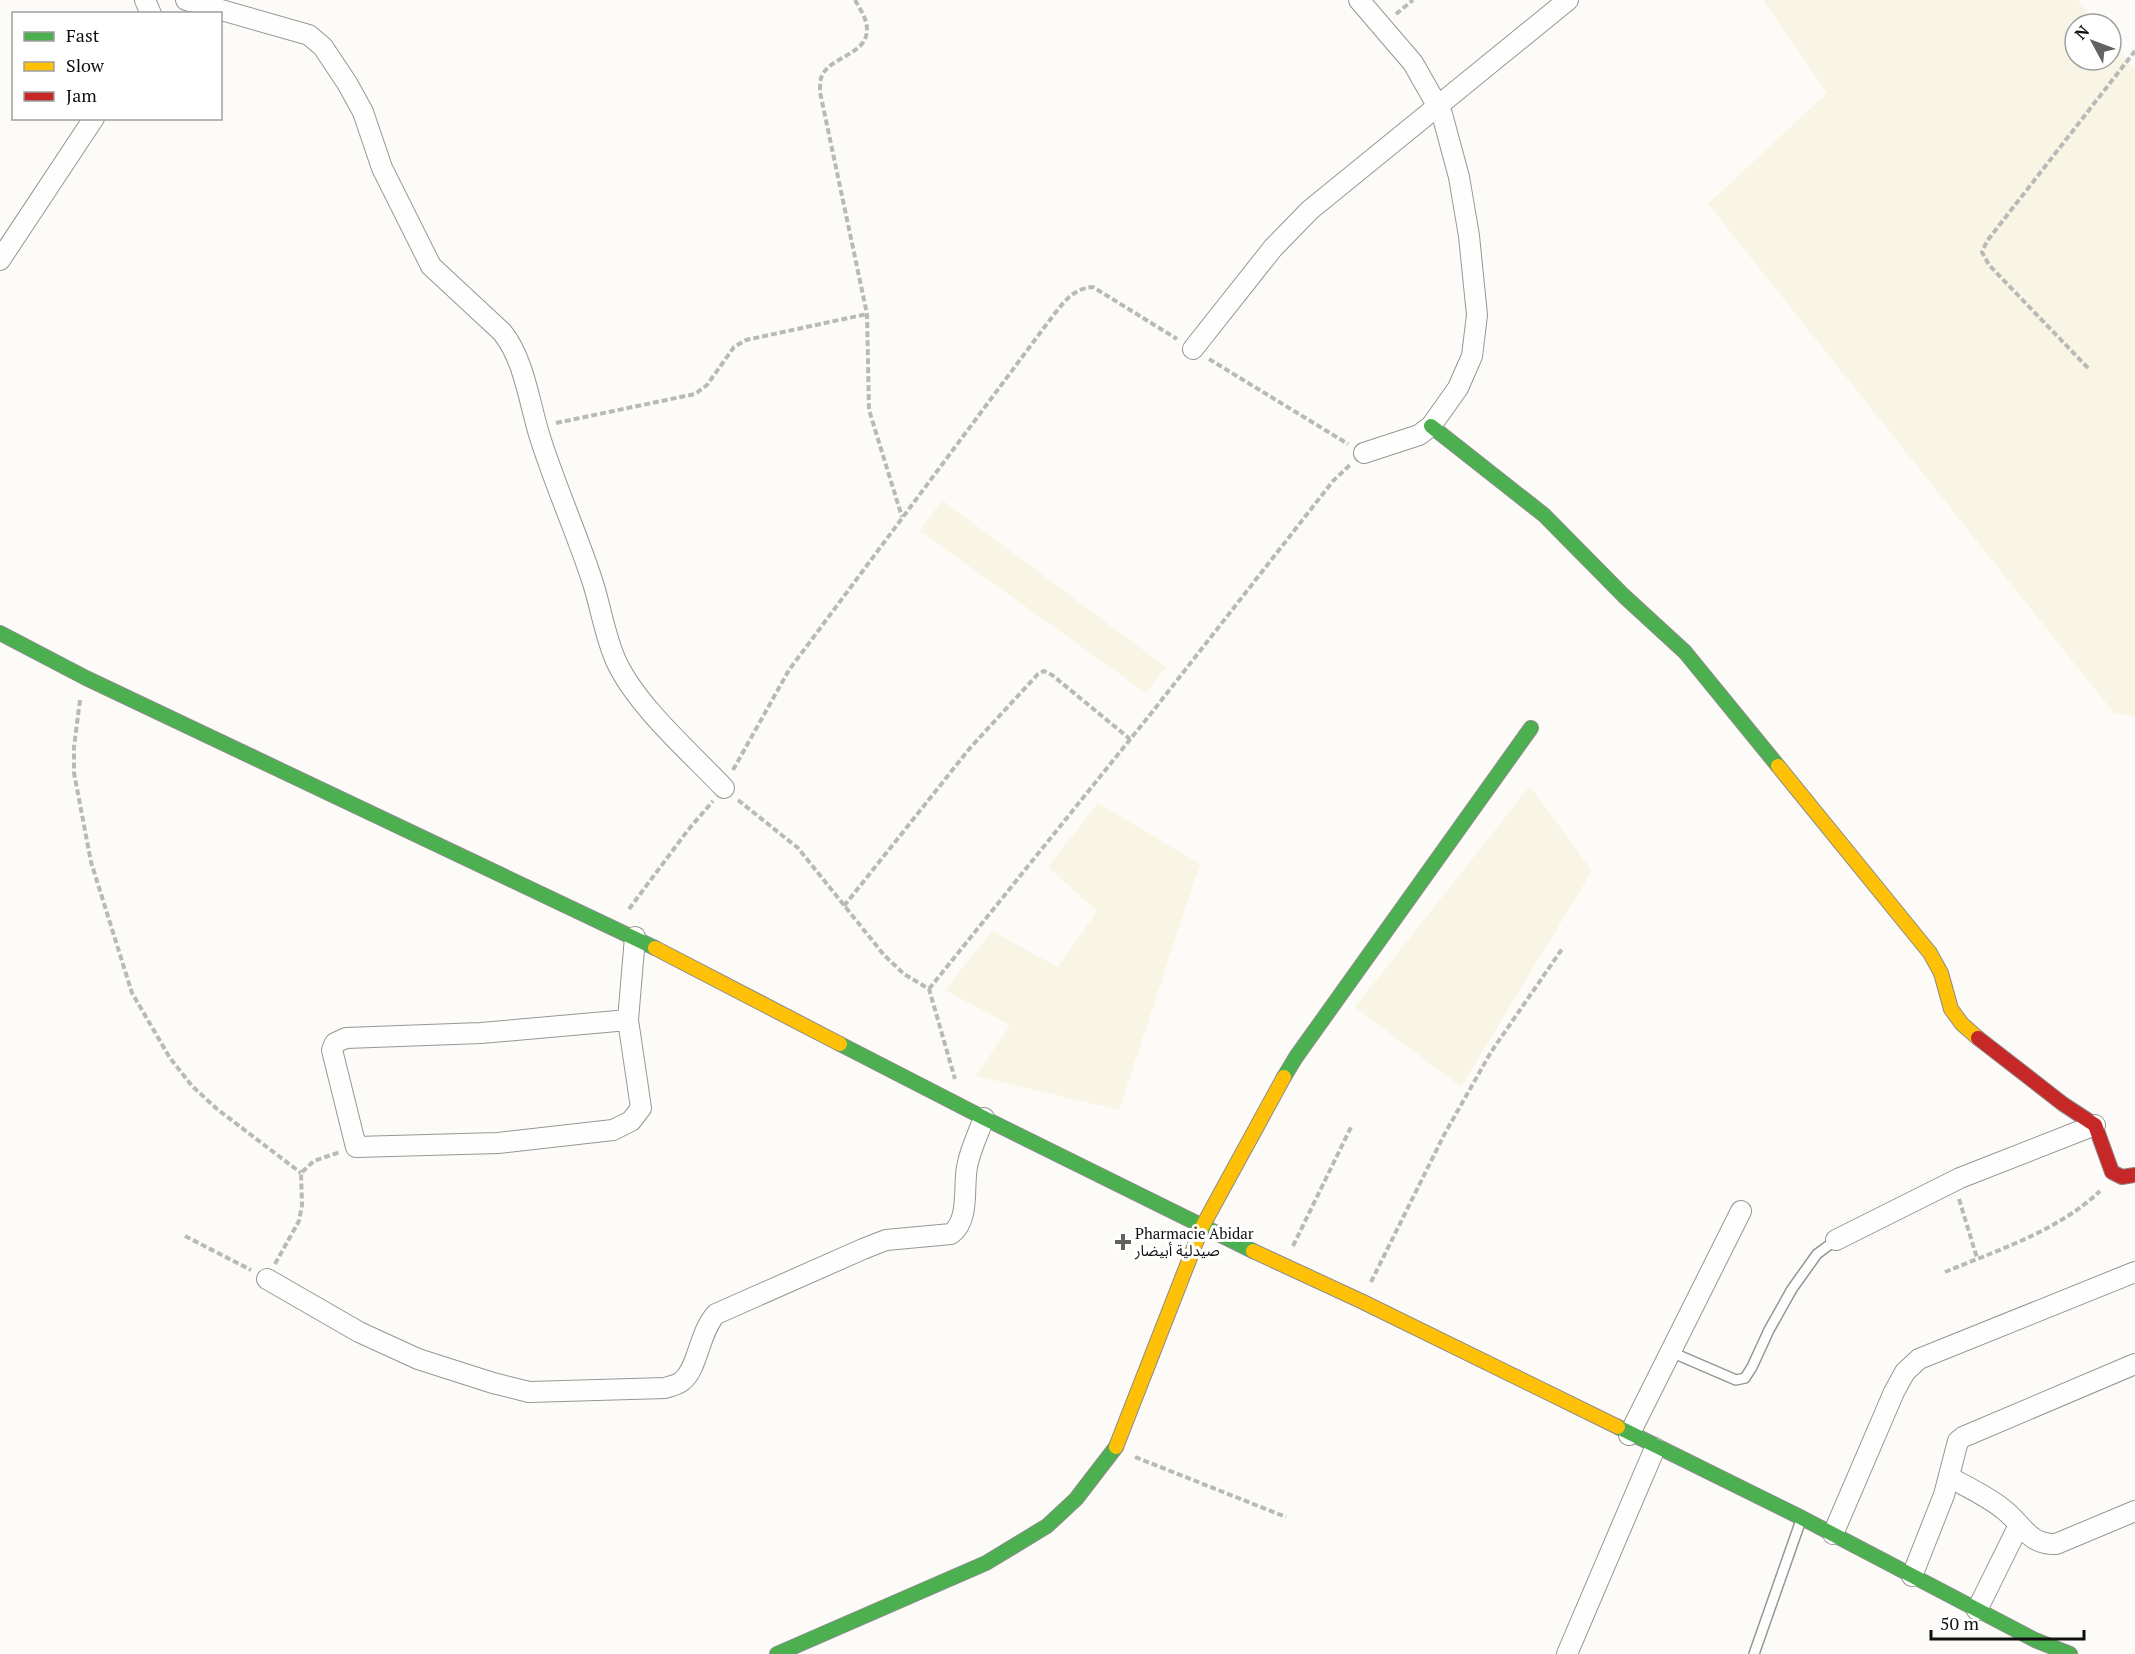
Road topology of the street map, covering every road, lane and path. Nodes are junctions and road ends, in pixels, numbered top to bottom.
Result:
1 (186, 0) edge
2 (855, 0) edge
3 (1359, 0) edge
4 (1568, 0) edge
5 (2135, 51) edge
6 (1437, 105) junction
7 (93, 120) edge
8 (0, 260) edge
9 (867, 314) junction
10 (1193, 349) junction
11 (2088, 368) dead end
12 (1431, 426) junction
13 (537, 427) junction
14 (1364, 453) junction
15 (903, 518) junction
16 (0, 633) edge
17 (86, 678) junction
18 (1531, 728) dead end
19 (1130, 739) junction
20 (724, 788) junction
21 (844, 906) junction
22 (616, 928) junction
23 (635, 938) junction
24 (1562, 949) dead end
25 (929, 989) junction
26 (628, 1020) junction
27 (959, 1105) junction
28 (984, 1118) junction
29 (1352, 1125) dead end
30 (2095, 1125) junction
31 (356, 1147) junction
32 (301, 1173) junction
33 (2135, 1175) edge
34 (2116, 1176) junction
35 (1954, 1181) junction
36 (1741, 1211) dead end
37 (1202, 1227) junction
38 (185, 1236) dead end
39 (1836, 1240) joint
40 (1977, 1258) junction
41 (1284, 1265) junction
42 (1945, 1272) dead end
43 (2135, 1272) edge
44 (267, 1279) junction
45 (1361, 1301) junction
46 (1671, 1352) junction
47 (2135, 1364) edge
48 (1629, 1435) junction
49 (1655, 1448) junction
50 (1115, 1449) junction
51 (1949, 1477) junction
52 (2135, 1511) edge
53 (1286, 1517) dead end
54 (1802, 1518) junction
55 (2019, 1525) junction
56 (1833, 1534) junction
57 (1912, 1576) junction
58 (1977, 1610) junction
59 (777, 1654) edge
60 (1567, 1654) edge
61 (1754, 1654) edge
62 (2070, 1654) edge

1 - 13 street
2 - 9 path
3 - 6 street
4 - 6 street
5 - 11 path
6 - 10 street
6 - 12 street
7 - 8 street
9 - 13 path
9 - 15 path
10 - 14 path
10 - 15 path
12 - 14 street
12 - 30 street
13 - 20 street
14 - 19 path
15 - 20 path
16 - 17 street
17 - 22 street
17 - 32 path
18 - 37 street
19 - 21 path
19 - 25 path
20 - 21 path
20 - 22 path
21 - 25 path
22 - 23 street
23 - 26 street
23 - 27 street
24 - 45 path
25 - 27 path
26 - 31 street
26 - 31 street
27 - 28 street
28 - 37 street
28 - 44 street
29 - 41 path
30 - 34 street
30 - 35 street
31 - 32 path
32 - 44 path
33 - 34 street
34 - 40 path
35 - 39 street
35 - 40 path
36 - 46 street
37 - 41 street
37 - 50 street
38 - 44 path
39 - 46 lane
40 - 42 path
41 - 45 street
43 - 56 street
45 - 48 street
46 - 48 street
47 - 51 street
48 - 49 street
49 - 54 street
49 - 60 street
50 - 53 path
50 - 59 street
51 - 55 street
51 - 57 street
52 - 55 street
54 - 56 street
54 - 61 lane
55 - 58 street
56 - 57 street
57 - 58 street
58 - 62 street

